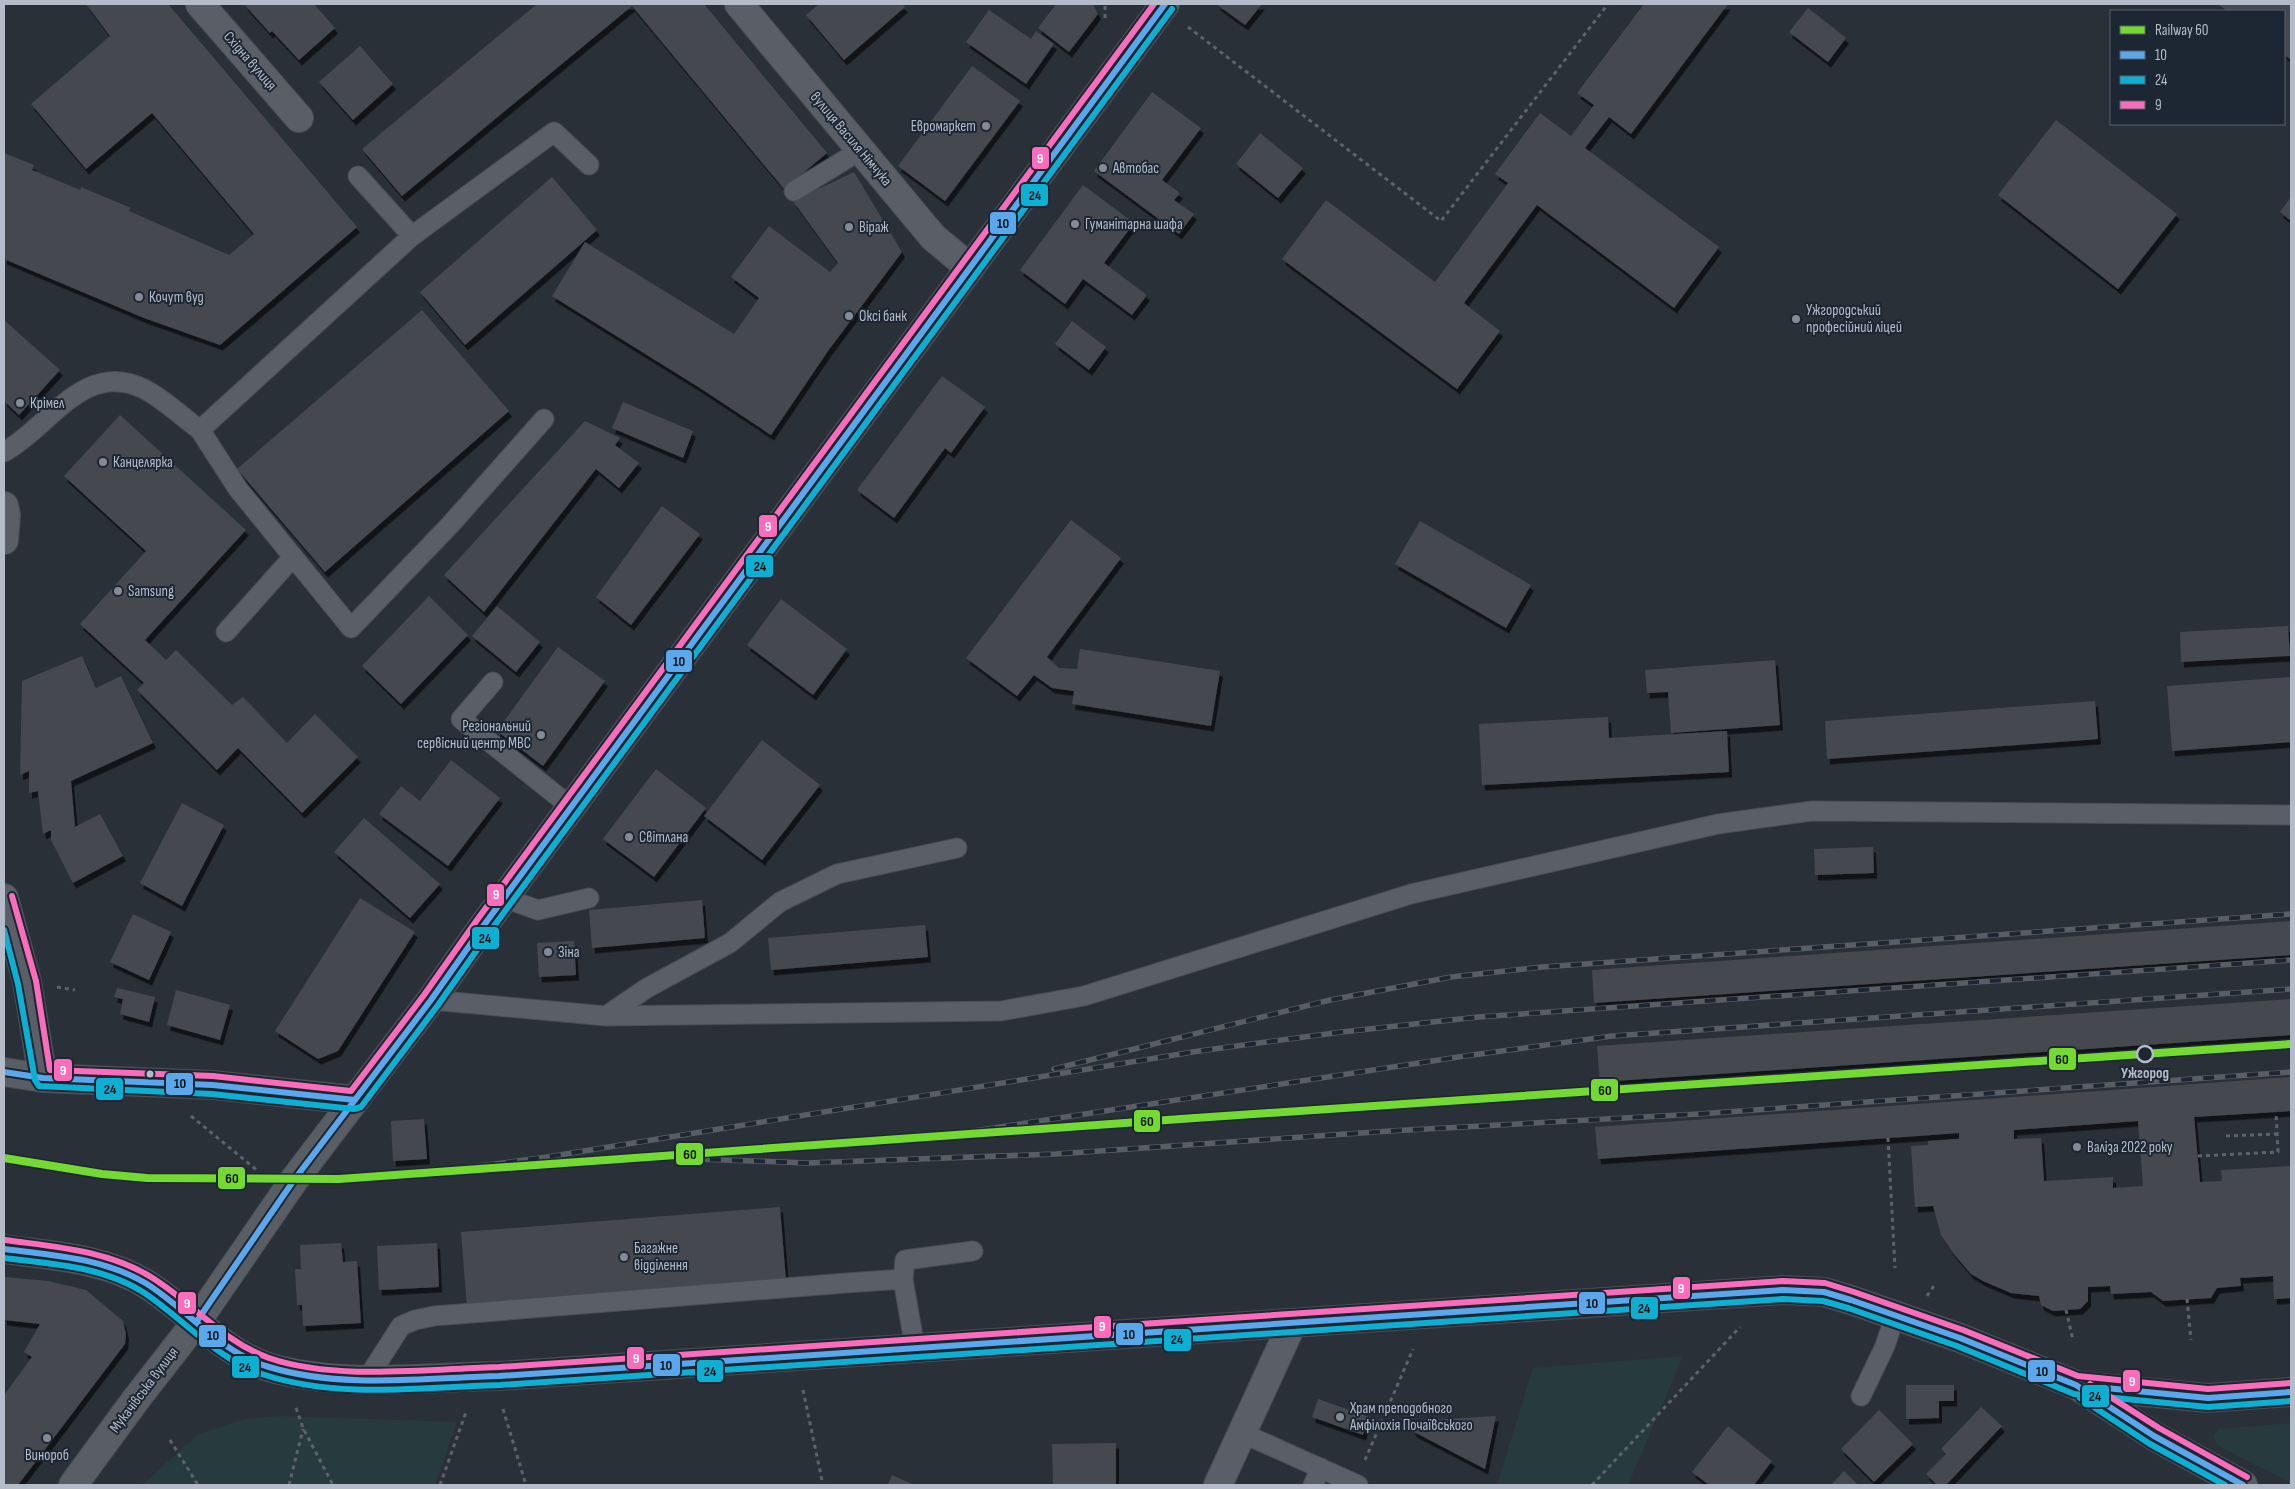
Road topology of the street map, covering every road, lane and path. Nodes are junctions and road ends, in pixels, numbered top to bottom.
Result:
1 (200, 4) edge
2 (738, 4) edge
3 (1105, 4) edge
4 (1608, 4) edge
5 (1160, 6) edge
6 (1105, 18) dead end
7 (1188, 27) dead end
8 (300, 118) dead end
9 (861, 150) junction
10 (589, 165) dead end
11 (358, 176) dead end
12 (794, 191) dead end
13 (412, 236) junction
14 (970, 268) junction
15 (544, 419) dead end
16 (200, 430) junction
17 (4, 452) edge
18 (4, 506) edge
19 (4, 540) edge
20 (293, 557) junction
21 (226, 632) dead end
22 (493, 682) dead end
23 (571, 806) junction
24 (2291, 814) edge
25 (957, 848) dead end
26 (4, 898) edge
27 (504, 898) junction
28 (589, 898) dead end
29 (431, 1000) junction
30 (606, 1016) junction
31 (4, 1072) edge
32 (43, 1078) junction
33 (355, 1100) junction
34 (2276, 1112) dead end
35 (191, 1116) dead end
36 (2277, 1134) junction
37 (2226, 1136) dead end
38 (1888, 1138) dead end
39 (2198, 1156) dead end
40 (258, 1171) dead end
41 (4, 1249) edge
42 (974, 1251) dead end
43 (1895, 1268) dead end
44 (903, 1280) junction
45 (2187, 1299) dead end
46 (2066, 1310) dead end
47 (1895, 1316) junction
48 (197, 1321) junction
49 (1292, 1324) junction
50 (1740, 1327) dead end
51 (2073, 1340) dead end
52 (2191, 1340) dead end
53 (915, 1348) junction
54 (1413, 1349) dead end
55 (367, 1378) junction
56 (2076, 1385) junction
57 (802, 1390) dead end
58 (2291, 1392) edge
59 (1861, 1396) dead end
60 (296, 1408) dead end
61 (503, 1409) dead end
62 (466, 1412) dead end
63 (303, 1428) junction
64 (1242, 1433) junction
65 (170, 1440) dead end
66 (1321, 1468) junction
67 (1357, 1484) edge
68 (73, 1485) edge
69 (198, 1485) edge
70 (289, 1485) edge
71 (333, 1485) edge
72 (440, 1485) edge
73 (526, 1485) edge
74 (823, 1485) edge
75 (1218, 1485) edge
76 (1313, 1485) edge
77 (1592, 1485) edge
78 (2243, 1485) edge

1 - 8 street, Східна вулиця
2 - 9 street, вулиця Василя Німчука
3 - 6 path
4 - 7 path
5 - 14 main road, Мукачівська вулиця
9 - 12 lane
9 - 14 street, вулиця Василя Німчука
10 - 13 lane
11 - 13 lane
13 - 16 lane
14 - 23 main road, Мукачівська вулиця
15 - 20 lane
16 - 17 lane
16 - 20 lane
18 - 19 street
20 - 21 lane
22 - 23 lane
23 - 27 main road, Мукачівська вулиця
24 - 30 lane
25 - 30 lane
26 - 32 street
27 - 28 lane
27 - 29 main road, Мукачівська вулиця
29 - 30 lane
29 - 33 main road, Мукачівська вулиця
31 - 32 main road
32 - 33 main road
33 - 48 main road, Мукачівська вулиця
34 - 36 path
35 - 40 path
36 - 37 path
36 - 39 path
38 - 43 path
41 - 48 main road
42 - 44 lane
44 - 53 lane
44 - 55 lane
45 - 52 path
46 - 51 path
47 - 49 main road
47 - 56 main road
47 - 59 lane
48 - 55 main road
48 - 68 main road, Мукачівська вулиця
49 - 53 main road
49 - 64 street
50 - 77 path
53 - 55 main road
54 - 67 path
56 - 58 main road
56 - 78 main road
57 - 74 path
60 - 63 path
61 - 73 path
62 - 72 path
63 - 70 path
63 - 71 path
64 - 66 lane
64 - 75 street
65 - 69 path
66 - 67 lane
66 - 76 lane

